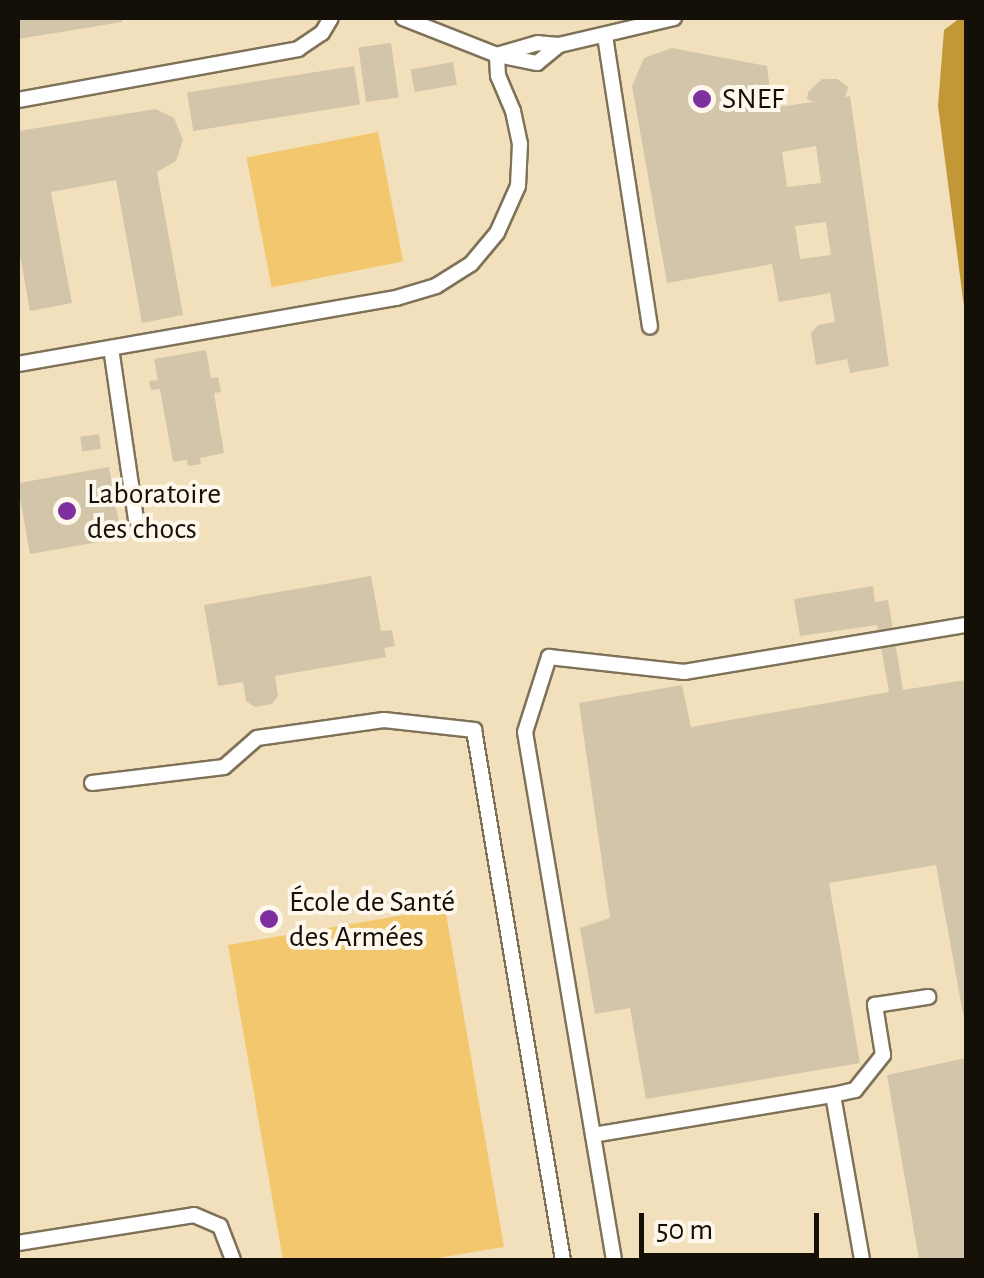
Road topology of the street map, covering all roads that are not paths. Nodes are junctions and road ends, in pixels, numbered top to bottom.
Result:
1 (331, 18) edge
2 (403, 18) edge
3 (674, 18) edge
4 (605, 36) junction
5 (497, 55) junction
6 (18, 100) edge
7 (650, 327) dead end
8 (111, 348) junction
9 (18, 364) edge
10 (136, 519) dead end
11 (966, 625) edge
12 (92, 783) dead end
13 (928, 997) dead end
14 (833, 1095) junction
15 (593, 1136) junction
16 (18, 1242) edge
17 (233, 1260) edge
18 (564, 1260) edge
19 (614, 1260) edge
20 (862, 1260) edge

1 - 6 lane
2 - 5 lane
3 - 4 lane
4 - 5 lane
4 - 7 lane
5 - 8 lane
8 - 9 lane
8 - 10 lane
11 - 15 lane
12 - 18 lane
13 - 14 lane
14 - 15 lane
14 - 20 lane
15 - 19 lane
16 - 17 lane

